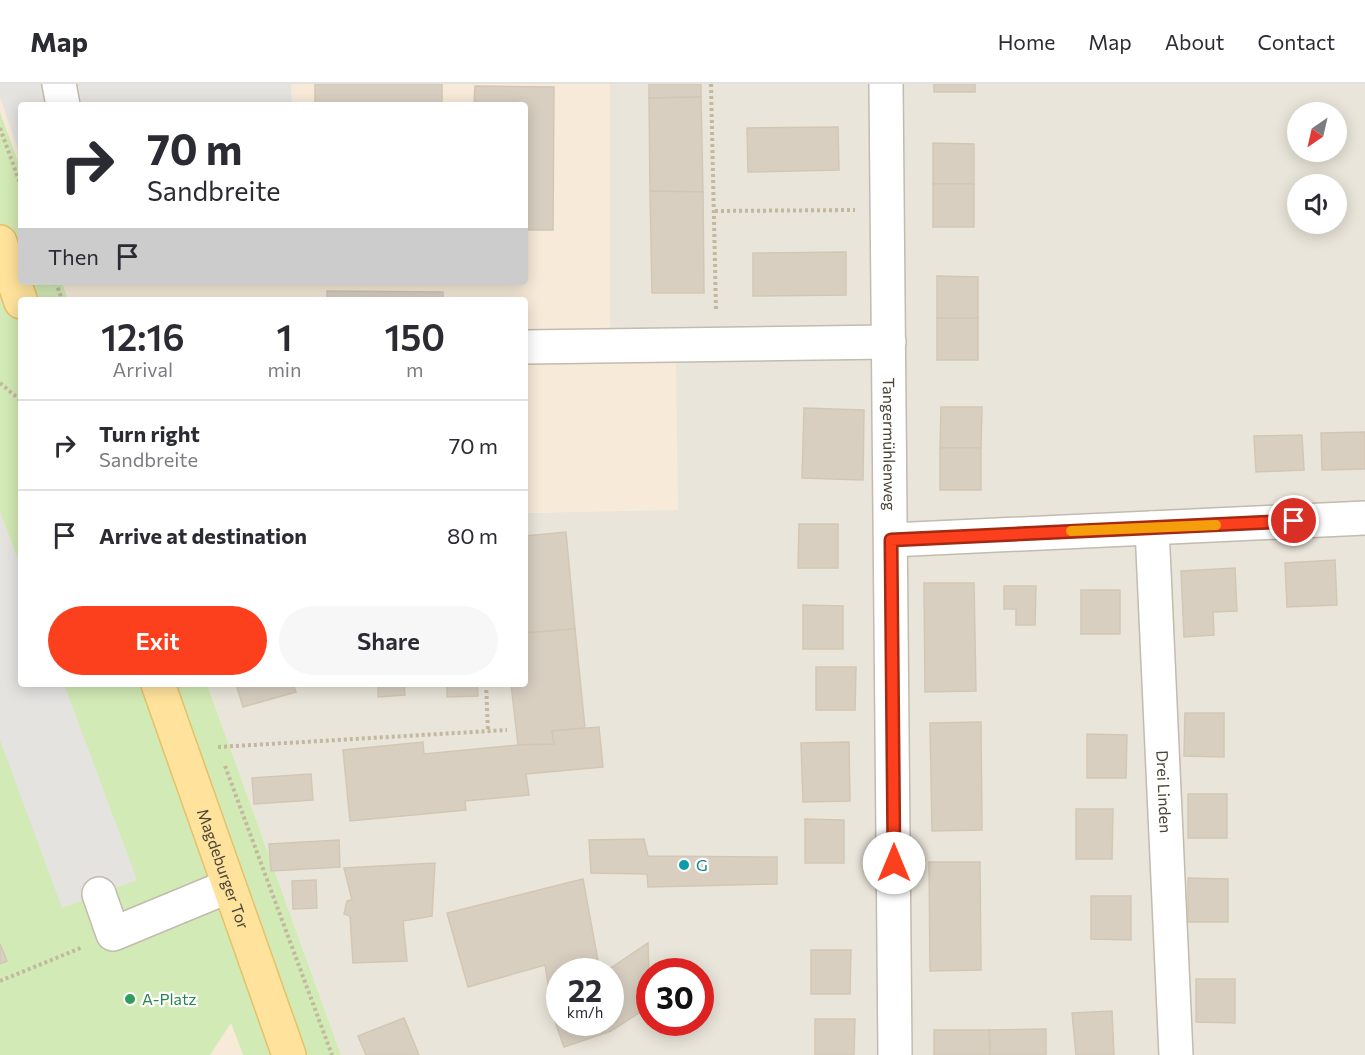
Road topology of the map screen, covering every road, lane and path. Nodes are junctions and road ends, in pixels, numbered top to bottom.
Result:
1 (59, 84) edge
2 (711, 84) edge
3 (886, 84) edge
4 (62, 102) edge
5 (0, 128) edge
6 (18, 178) edge
7 (888, 210) junction
8 (715, 211) junction
9 (0, 242) edge
10 (19, 288) edge
11 (727, 310) dead end
12 (890, 342) junction
13 (528, 347) edge
14 (0, 383) edge
15 (18, 398) edge
16 (1365, 518) edge
17 (1152, 528) junction
18 (891, 540) junction
19 (159, 687) edge
20 (486, 687) edge
21 (507, 730) dead end
22 (488, 732) junction
23 (215, 737) dead end
24 (222, 759) dead end
25 (229, 886) junction
26 (99, 894) dead end
27 (113, 934) junction
28 (0, 981) edge
29 (289, 1055) edge
30 (332, 1055) edge
31 (896, 1055) edge
32 (1176, 1055) edge

1 - 4 street
2 - 8 path
3 - 7 street, Tangermühlenweg
5 - 6 path
7 - 8 path
7 - 12 street, Tangermühlenweg
8 - 11 path
9 - 10 main road
12 - 13 street
12 - 18 street, Tangermühlenweg
14 - 15 path
16 - 17 street
17 - 18 street
17 - 32 street, Drei Linden
18 - 31 street, Tangermühlenweg
19 - 25 main road, Magdeburger Tor
20 - 22 path
21 - 22 path
22 - 23 path
24 - 30 path
25 - 27 street
25 - 29 main road, Magdeburger Tor
26 - 27 street
27 - 28 path

